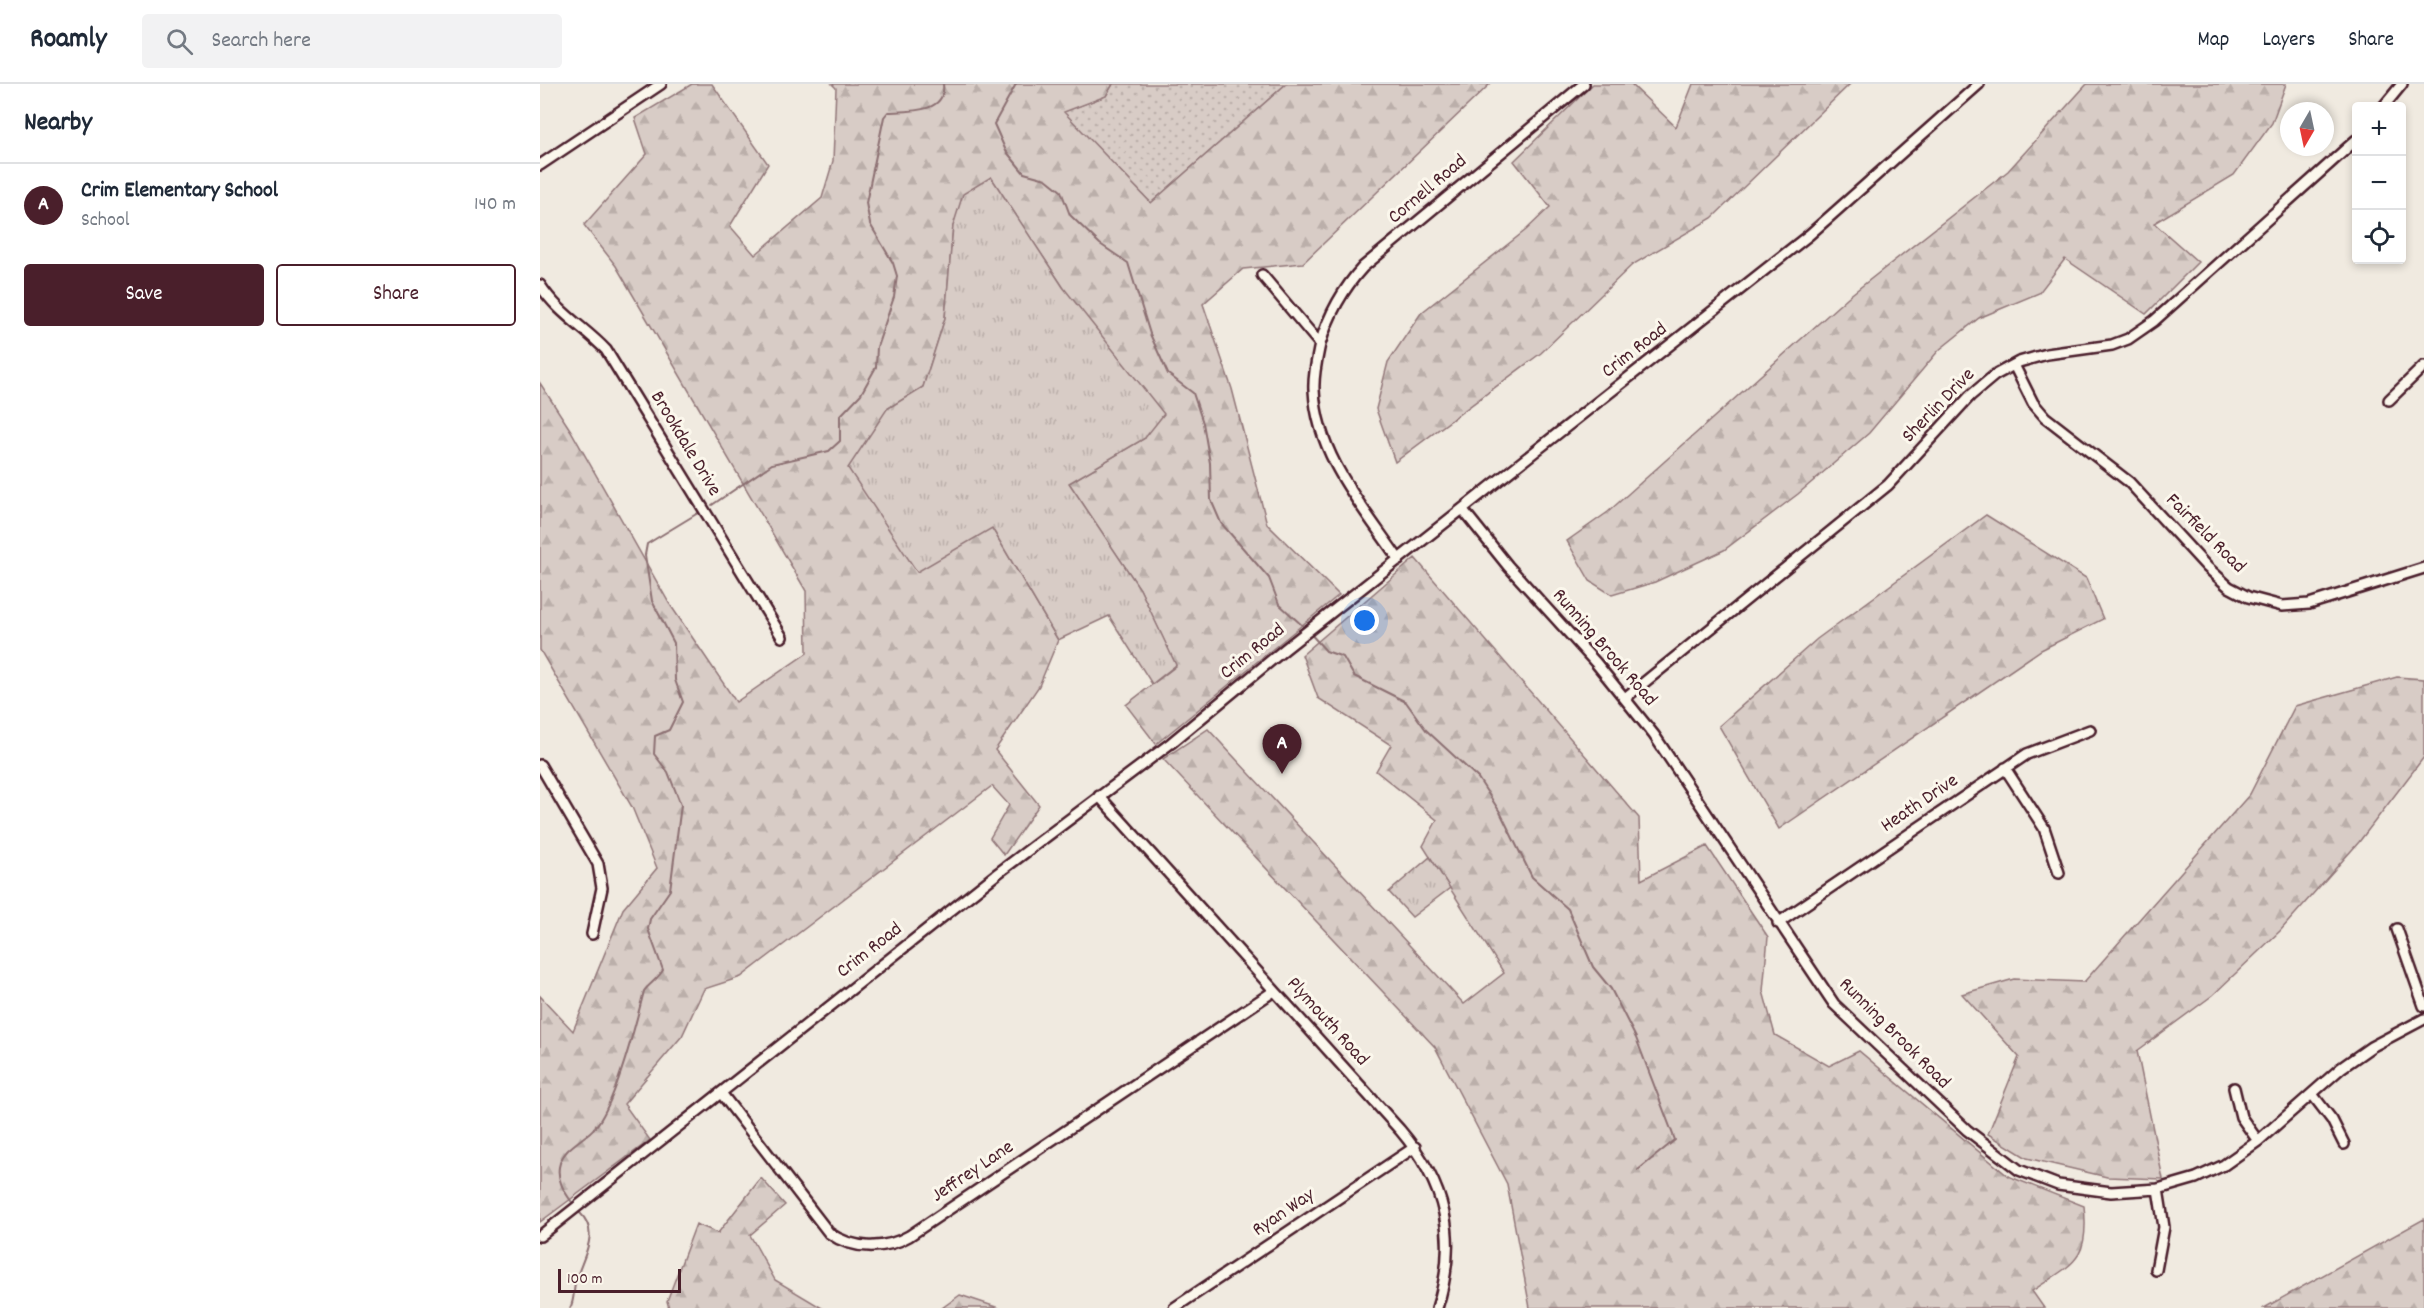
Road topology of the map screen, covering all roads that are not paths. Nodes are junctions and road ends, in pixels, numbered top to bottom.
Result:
1 (661, 84) edge
2 (1584, 84) edge
3 (1979, 84) edge
4 (2402, 84) edge
5 (2387, 102) edge
6 (2352, 144) edge
7 (540, 165) edge
8 (1262, 275) dead end
9 (540, 285) edge
10 (1320, 344) junction
11 (2013, 365) junction
12 (2424, 366) edge
13 (2389, 399) dead end
14 (1463, 510) junction
15 (1399, 560) junction
16 (2424, 568) edge
17 (782, 637) dead end
18 (1625, 698) junction
19 (2090, 730) dead end
20 (540, 765) edge
21 (2006, 768) junction
22 (1099, 796) junction
23 (2059, 873) dead end
24 (1778, 923) junction
25 (2397, 929) dead end
26 (591, 934) dead end
27 (1274, 991) junction
28 (2424, 1006) edge
29 (2424, 1019) edge
30 (2234, 1088) dead end
31 (721, 1093) junction
32 (2312, 1094) junction
33 (2258, 1141) junction
34 (2344, 1144) dead end
35 (1415, 1147) junction
36 (2158, 1189) junction
37 (540, 1236) edge
38 (2156, 1270) dead end
39 (1174, 1308) edge
40 (1437, 1308) edge

1 - 7 street
2 - 10 street, Cornell Road
3 - 14 street, Crim Road
4 - 5 street
6 - 11 street, Sherlin Drive
8 - 10 street
9 - 17 street, Brookdale Drive
10 - 15 street, Cornell Road
11 - 16 street, Fairfield Road
11 - 18 street, Sherlin Drive
12 - 13 street
14 - 15 street, Crim Road
14 - 18 street, Running Brook Road
15 - 22 street, Crim Road
18 - 24 street, Running Brook Road
19 - 21 street, Heath Drive
20 - 26 street
21 - 23 street
21 - 24 street, Heath Drive
22 - 27 street, Plymouth Road
22 - 31 street, Crim Road
24 - 36 street, Running Brook Road
25 - 28 street
27 - 31 street, Jeffrey Lane
27 - 35 street, Plymouth Road
29 - 32 street, Running Brook Road
30 - 33 street
31 - 37 street, Crim Road
32 - 33 street, Running Brook Road
32 - 34 street
33 - 36 street, Running Brook Road
35 - 39 street, Ryan Way
35 - 40 street, Plymouth Road
36 - 38 street

